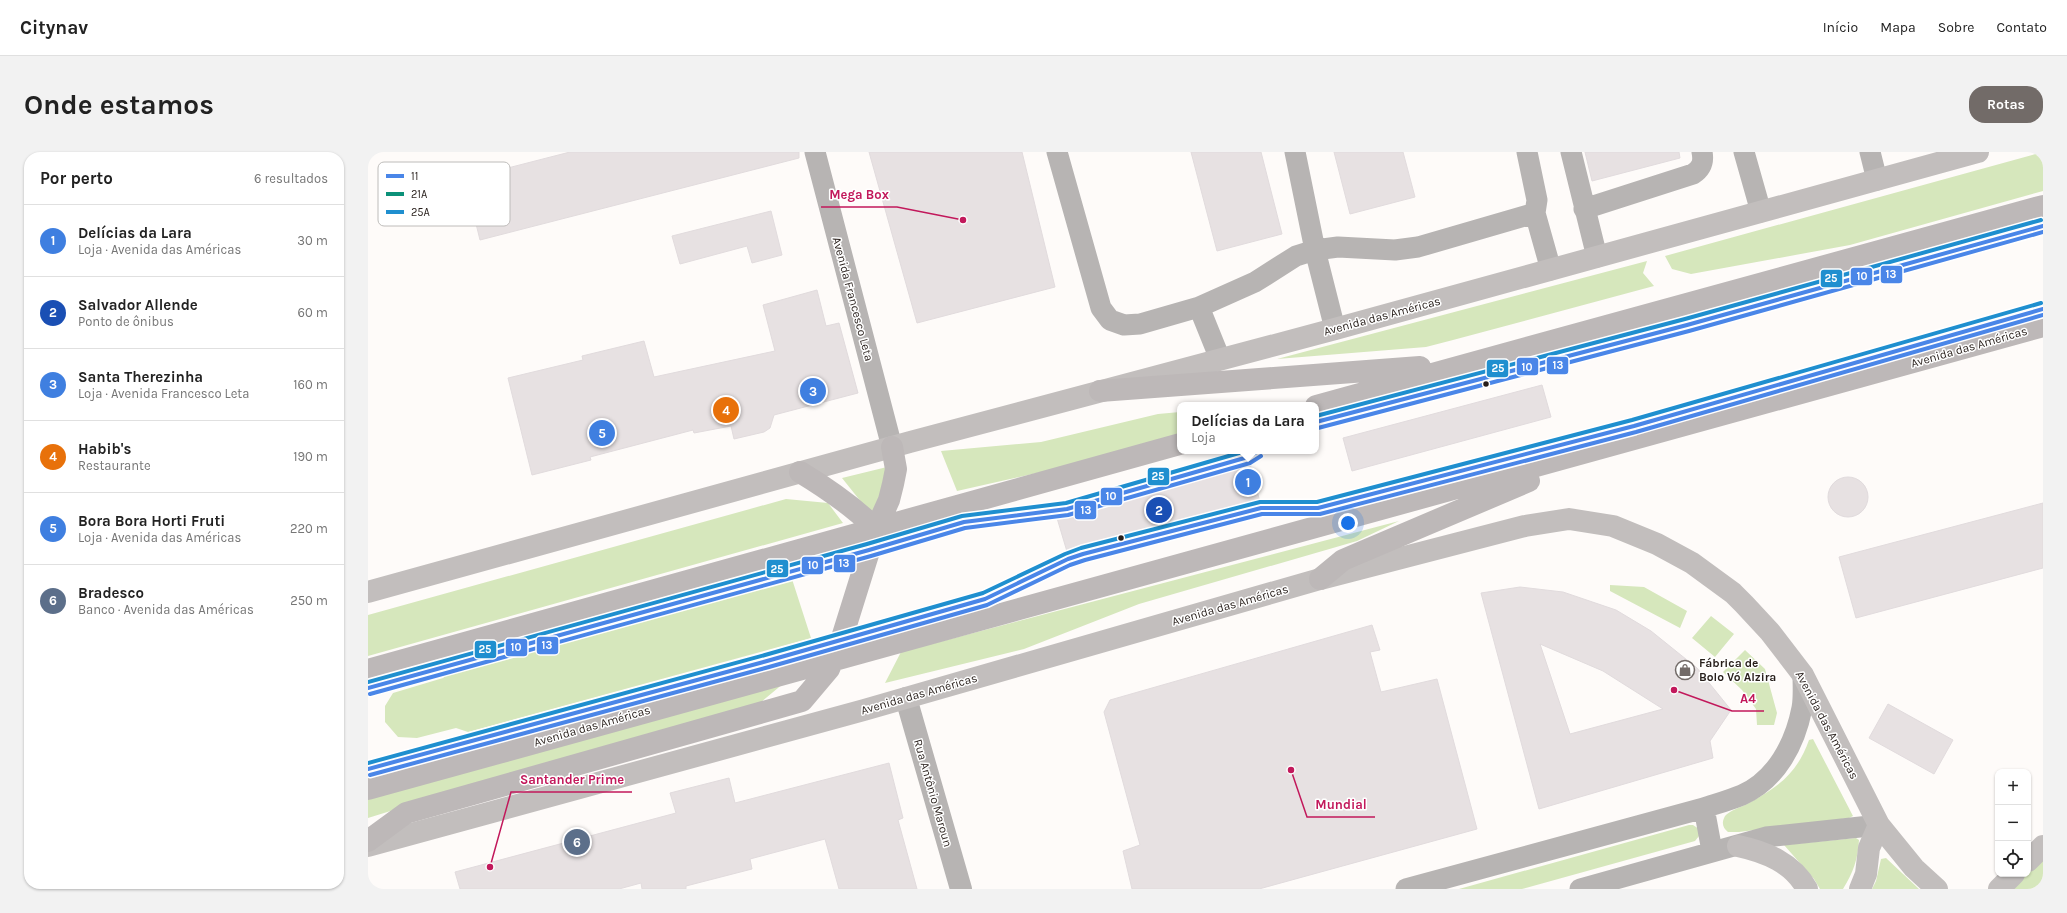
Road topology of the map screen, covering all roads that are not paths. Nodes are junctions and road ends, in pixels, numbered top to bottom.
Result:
1 (815, 152) edge
2 (1057, 152) edge
3 (1295, 152) edge
4 (1526, 152) edge
5 (1571, 152) edge
6 (1702, 152) edge
7 (1744, 152) edge
8 (1870, 152) edge
9 (1978, 152) edge
10 (1877, 180) junction
11 (2043, 206) edge
12 (1584, 209) junction
13 (1761, 212) junction
14 (1535, 213) junction
15 (1315, 250) junction
16 (1597, 257) junction
17 (1551, 270) junction
18 (1199, 308) junction
19 (2043, 326) edge
20 (1335, 329) junction
21 (1220, 359) junction
22 (1467, 364) junction
23 (1100, 391) junction
24 (1319, 405) edge
25 (1177, 445) edge
26 (892, 447) junction
27 (1560, 461) junction
28 (800, 472) junction
29 (876, 529) junction
30 (1320, 579) junction
31 (368, 592) edge
32 (834, 660) junction
33 (368, 670) edge
34 (1803, 675) junction
35 (906, 698) junction
36 (368, 789) edge
37 (1704, 808) junction
38 (1879, 825) junction
39 (368, 841) edge
40 (368, 846) edge
41 (1738, 846) junction
42 (2043, 846) edge
43 (1712, 851) junction
44 (2031, 858) edge
45 (2011, 877) edge
46 (960, 889) edge
47 (1406, 889) edge
48 (1580, 889) edge
49 (1807, 889) edge
50 (1860, 889) edge
51 (1937, 889) edge
52 (1999, 889) edge

1 - 26 street, Avenida Francesco Leta
2 - 18 street
3 - 15 street
4 - 14 street
5 - 12 street
6 - 12 street
7 - 13 street
8 - 10 street
9 - 10 main road, Avenida das Américas
10 - 13 main road, Avenida das Américas
11 - 22 highway
12 - 16 street
13 - 16 main road, Avenida das Américas
14 - 15 street
14 - 17 street
15 - 18 street
15 - 20 street
16 - 17 main road, Avenida das Américas
17 - 20 main road, Avenida das Américas
18 - 21 street
19 - 27 highway, Avenida das Américas
20 - 21 main road, Avenida das Américas
21 - 23 main road, Avenida das Américas
22 - 23 highway
22 - 24 highway
23 - 26 main road, Avenida das Américas
25 - 29 highway
26 - 28 main road, Avenida das Américas
26 - 29 highway
27 - 30 highway
27 - 32 highway, Avenida das Américas
28 - 29 highway
28 - 31 main road, Avenida das Américas
29 - 32 highway
29 - 33 highway
30 - 34 main road, Avenida das Américas
30 - 35 main road, Avenida das Américas
32 - 36 highway, Avenida das Américas
32 - 39 highway
34 - 37 street
34 - 38 main road, Avenida das Américas
35 - 40 main road, Avenida das Américas
35 - 46 street, Rua Antônio Maroun
37 - 43 street
37 - 47 street
38 - 41 street
38 - 50 main road
38 - 51 main road, Avenida das Américas
41 - 43 street
41 - 49 main road
42 - 44 main road
43 - 48 street
45 - 52 main road

